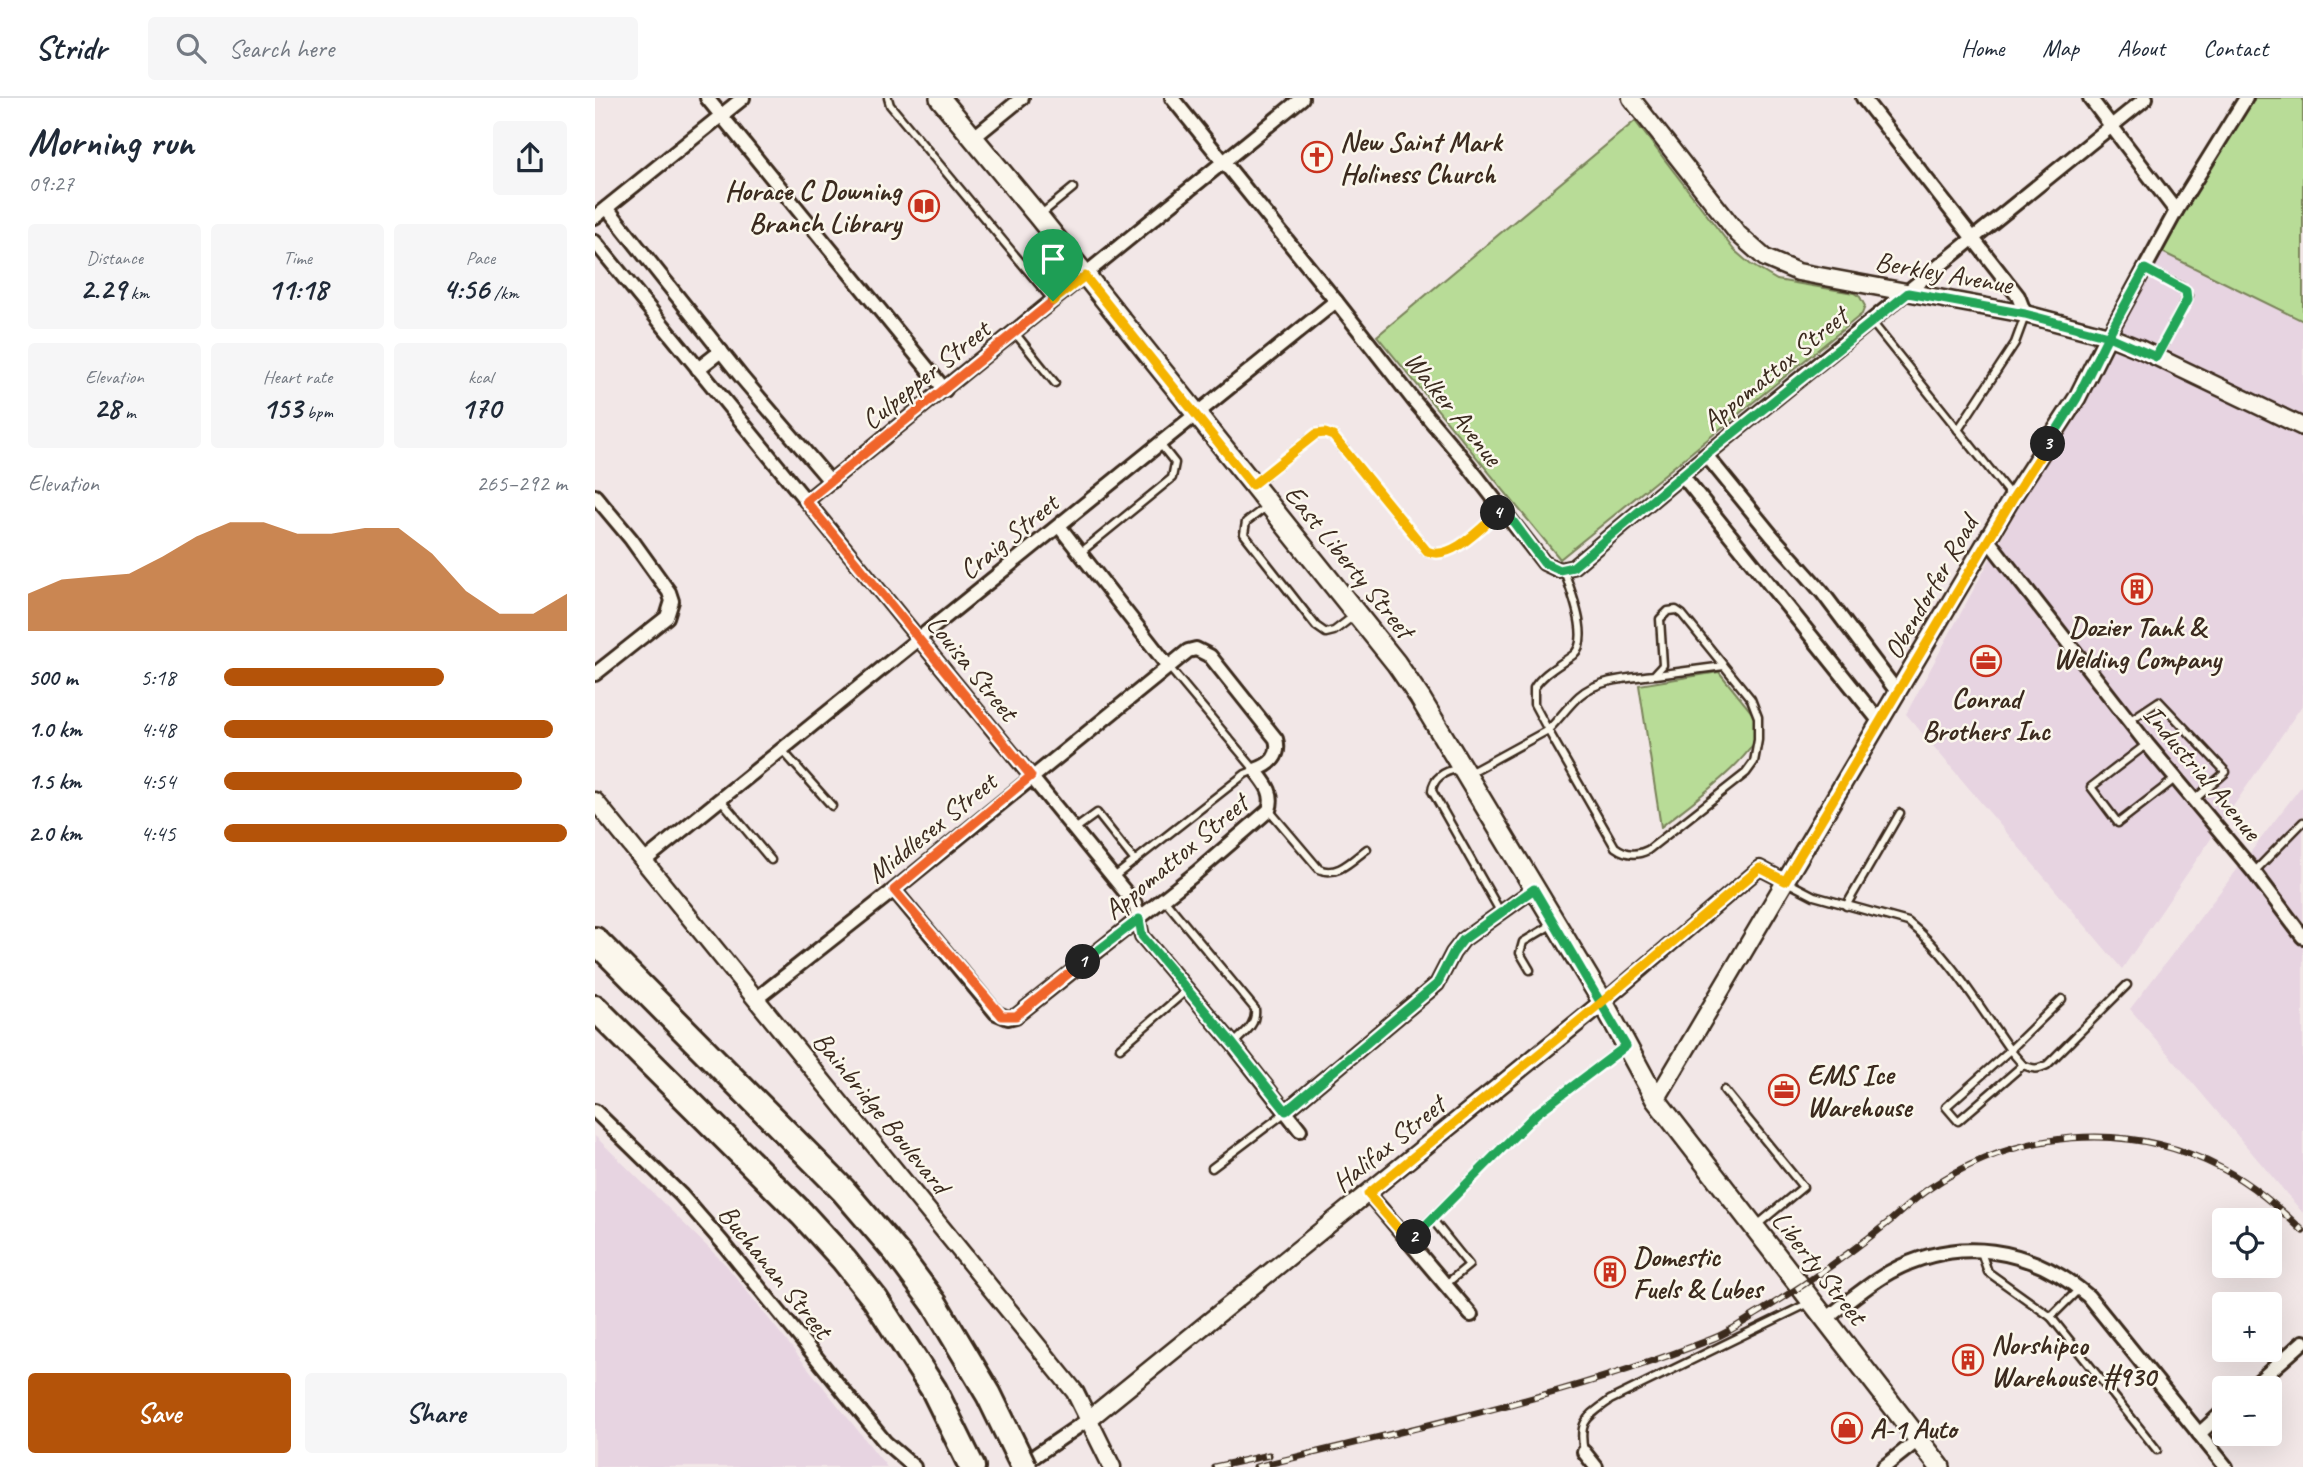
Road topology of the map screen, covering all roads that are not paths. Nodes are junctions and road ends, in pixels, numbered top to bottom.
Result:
1 (707, 98) edge
2 (743, 98) edge
3 (888, 98) edge
4 (940, 98) edge
5 (1022, 98) edge
6 (1172, 98) edge
7 (1302, 98) edge
8 (1631, 98) edge
9 (1863, 98) edge
10 (2090, 98) edge
11 (2146, 98) edge
12 (2246, 98) edge
13 (721, 116) junction
14 (2112, 125) junction
15 (973, 138) junction
16 (1224, 163) junction
17 (1073, 188) dead end
18 (607, 208) junction
19 (2176, 211) junction
20 (1038, 216) junction
21 (595, 217) edge
22 (1974, 239) junction
23 (595, 242) edge
24 (2145, 269) junction
25 (1085, 276) junction
26 (1908, 293) junction
27 (1053, 301) junction
28 (1336, 301) junction
29 (2025, 314) junction
30 (1871, 321) junction
31 (1015, 333) junction
32 (2108, 336) junction
33 (720, 351) junction
34 (2156, 357) junction
35 (698, 369) junction
36 (1055, 383) dead end
37 (945, 390) junction
38 (1195, 414) junction
39 (2303, 427) edge
40 (1958, 430) junction
41 (1160, 443) junction
42 (1706, 455) junction
43 (1682, 475) junction
44 (831, 482) junction
45 (1252, 485) junction
46 (595, 496) edge
47 (2013, 498) junction
48 (806, 501) junction
49 (1268, 505) junction
50 (1503, 508) junction
51 (1059, 526) junction
52 (1987, 540) junction
53 (1080, 553) junction
54 (1564, 570) junction
55 (1356, 614) junction
56 (919, 639) junction
57 (1168, 666) junction
58 (1726, 669) junction
59 (595, 674) edge
60 (1654, 675) junction
61 (1898, 693) junction
62 (2129, 721) junction
63 (1880, 722) junction
64 (1548, 730) junction
65 (2147, 744) junction
66 (783, 751) junction
67 (1463, 769) junction
68 (1255, 770) junction
69 (1031, 776) junction
70 (2175, 779) junction
71 (721, 800) junction
72 (2193, 800) junction
73 (595, 801) edge
74 (832, 806) dead end
75 (1269, 810) junction
76 (1900, 813) dead end
77 (2303, 822) edge
78 (1075, 830) junction
79 (1367, 849) dead end
80 (771, 860) dead end
81 (1135, 861) junction
82 (644, 862) junction
83 (2254, 872) junction
84 (1114, 878) junction
85 (1785, 881) junction
86 (1534, 889) junction
87 (894, 890) junction
88 (1164, 899) junction
89 (1846, 906) junction
90 (1501, 913) junction
91 (1139, 919) junction
92 (1555, 923) junction
93 (2303, 937) edge
94 (595, 940) edge
95 (1530, 971) dead end
96 (2127, 985) dead end
97 (1188, 989) junction
98 (756, 999) junction
99 (2062, 999) dead end
100 (1602, 1002) junction
101 (595, 1008) edge
102 (1233, 1044) junction
103 (1626, 1046) junction
104 (1120, 1048) dead end
105 (2010, 1050) junction
106 (2024, 1065) junction
107 (1724, 1090) dead end
108 (1656, 1100) junction
109 (595, 1111) edge
110 (1286, 1111) junction
111 (1300, 1130) dead end
112 (1212, 1168) dead end
113 (1368, 1194) junction
114 (1432, 1219) junction
115 (1754, 1227) junction
116 (1409, 1241) junction
117 (1981, 1250) junction
118 (1446, 1285) junction
119 (2079, 1289) junction
120 (1811, 1302) junction
121 (1471, 1315) dead end
122 (2051, 1317) junction
123 (1825, 1320) junction
124 (2303, 1342) edge
125 (2265, 1376) edge
126 (1089, 1419) junction
127 (2212, 1422) edge
128 (2199, 1434) junction
129 (1918, 1440) junction
130 (2157, 1450) dead end
131 (1584, 1452) joint
132 (914, 1467) edge
133 (972, 1467) edge
134 (1021, 1467) edge
135 (1112, 1467) edge
136 (1596, 1467) edge
137 (1884, 1467) edge
138 (1940, 1467) edge
139 (2226, 1467) edge

1 - 13 street
2 - 13 street
3 - 27 lane
4 - 15 main road, East Liberty Street
5 - 15 street
6 - 16 street, Walker Avenue
7 - 16 street, Culpepper Street
8 - 26 street, Berkley Avenue
9 - 22 street
10 - 14 street
11 - 14 street, Appomattox Street
12 - 19 street, Obendorfer Road
13 - 18 street
13 - 37 street
14 - 19 street
14 - 22 street, Appomattox Street
15 - 20 main road, East Liberty Street
16 - 25 street, Culpepper Street
16 - 28 street, Walker Avenue
17 - 20 lane
18 - 21 street
18 - 33 street
19 - 24 street, Obendorfer Road
20 - 25 main road, East Liberty Street
22 - 26 street, Appomattox Street
22 - 29 street
23 - 35 street, Louisa Street
24 - 32 street, Obendorfer Road
24 - 34 lane
25 - 27 street, Culpepper Street
25 - 38 main road, East Liberty Street
26 - 29 street, Berkley Avenue
26 - 30 street, Appomattox Street
27 - 31 street, Culpepper Street
28 - 38 street, Craig Street
28 - 50 street, Walker Avenue
29 - 32 street, Berkley Avenue
29 - 40 lane
30 - 40 lane
30 - 42 street, Appomattox Street
31 - 36 lane
31 - 37 street, Culpepper Street
32 - 34 street, Berkley Avenue
32 - 47 street, Obendorfer Road
33 - 35 street
33 - 44 street
34 - 39 street, Berkley Avenue
35 - 48 street, Louisa Street
37 - 44 street, Culpepper Street
38 - 41 street, Craig Street
38 - 45 main road, East Liberty Street
40 - 47 lane
41 - 51 street, Craig Street
41 - 53 lane
42 - 43 street, Appomattox Street
42 - 61 street
43 - 54 street, Appomattox Street
43 - 63 street
44 - 48 street, Culpepper Street
45 - 49 main road, East Liberty Street
45 - 50 lane
46 - 59 street
47 - 52 street, Obendorfer Road
48 - 56 street, Louisa Street
49 - 55 main road, East Liberty Street
49 - 55 lane
50 - 54 street, Walker Avenue
51 - 53 street
51 - 56 street, Craig Street
52 - 61 street, Obendorfer Road
52 - 62 street, Industrial Avenue
53 - 57 street
54 - 64 lane
55 - 67 main road, East Liberty Street
56 - 66 street, Craig Street
56 - 69 street, Louisa Street
57 - 68 lane
57 - 68 street, Middlesex Street
57 - 69 street, Middlesex Street
58 - 60 lane
58 - 60 lane
58 - 64 lane
60 - 64 lane
61 - 63 street, Obendorfer Road
62 - 65 street, Industrial Avenue
62 - 72 lane
63 - 85 street, Obendorfer Road
64 - 67 lane
65 - 70 street, Industrial Avenue
65 - 70 lane
66 - 71 street, Craig Street
66 - 74 lane
67 - 86 main road, East Liberty Street
67 - 90 lane
68 - 75 street, Appomattox Street
68 - 81 lane
69 - 78 street, Louisa Street
69 - 87 street, Middlesex Street
70 - 72 street, Industrial Avenue
71 - 80 lane
71 - 82 street, Craig Street
72 - 83 street, Industrial Avenue
73 - 82 street, Bainbridge Boulevard
75 - 79 lane
75 - 88 street, Appomattox Street
76 - 89 lane
77 - 83 lane
78 - 81 lane
78 - 84 street, Louisa Street
81 - 84 lane
82 - 98 street, Bainbridge Boulevard
83 - 93 street, Industrial Avenue
84 - 91 street, Louisa Street
85 - 89 lane
85 - 100 street, Halifax Street
85 - 108 street, Obendorfer Road
86 - 90 street
86 - 92 main road, East Liberty Street
87 - 91 street, Appomattox Street
87 - 98 street, Middlesex Street
88 - 91 street, Appomattox Street
88 - 102 lane
89 - 105 lane
90 - 110 street
91 - 97 street, Louisa Street
92 - 95 lane
92 - 100 main road, East Liberty Street
94 - 134 highway, bridge
96 - 106 lane
97 - 102 street, Louisa Street
97 - 104 lane
98 - 126 street, Bainbridge Boulevard
99 - 105 lane
100 - 103 main road, East Liberty Street
100 - 113 street, Halifax Street
101 - 133 highway
102 - 110 street, Louisa Street
103 - 108 main road, East Liberty Street
103 - 114 lane
105 - 106 lane
105 - 106 lane
107 - 115 lane
108 - 115 main road, Liberty Street
109 - 132 street, Buchanan Street
110 - 111 street, Louisa Street
110 - 112 lane
113 - 116 street
113 - 126 street, Halifax Street
114 - 116 lane
114 - 118 lane
115 - 120 main road, Liberty Street
116 - 118 street
117 - 119 street
117 - 122 lane
117 - 123 street
118 - 121 street
119 - 122 lane
119 - 128 street
120 - 123 main road, Liberty Street
120 - 131 lane
122 - 130 lane
123 - 129 main road, Liberty Street
124 - 125 street
126 - 134 street, Halifax Street
126 - 135 street, Bainbridge Boulevard
127 - 128 street
128 - 139 street
129 - 137 street
129 - 138 main road, Liberty Street
131 - 136 street

